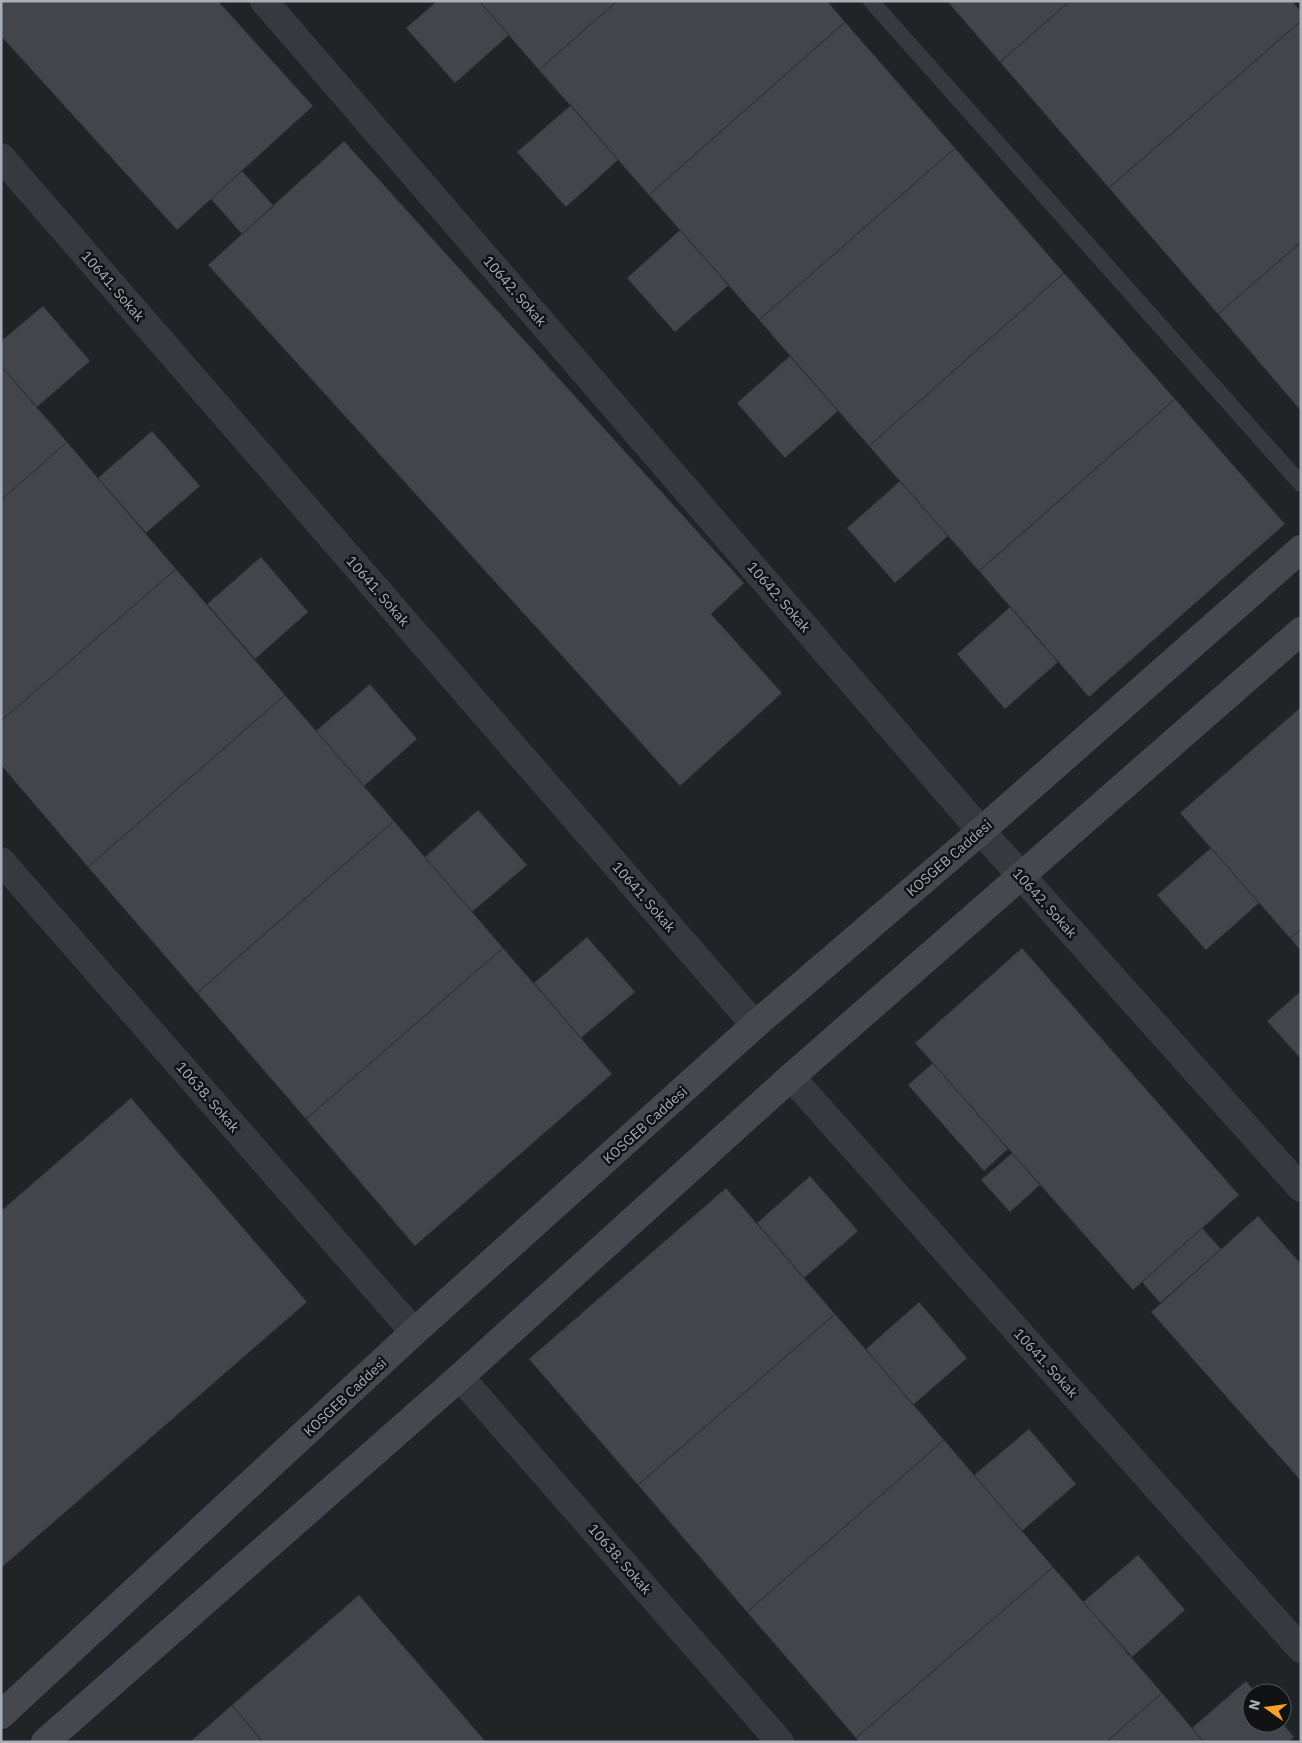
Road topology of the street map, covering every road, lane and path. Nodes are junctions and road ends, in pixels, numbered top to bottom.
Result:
1 (264, 1) edge
2 (871, 1) edge
3 (1, 157) edge
4 (1301, 484) edge
5 (1301, 549) edge
6 (1301, 632) edge
7 (981, 830) junction
8 (1, 861) edge
9 (1020, 876) junction
10 (755, 1025) junction
11 (791, 1077) junction
12 (1301, 1188) edge
13 (414, 1332) junction
14 (460, 1377) junction
15 (1301, 1649) edge
16 (1, 1715) edge
17 (772, 1739) edge
18 (45, 1742) edge

1 - 7 street, 10642. Sokak
2 - 4 lane
3 - 10 street, 10641. Sokak
5 - 7 main road, KOSGEB Caddesi
6 - 9 main road
7 - 9 street, 10642. Sokak
7 - 10 main road, KOSGEB Caddesi
8 - 13 street, 10638. Sokak
9 - 11 main road
9 - 12 street, 10642. Sokak
10 - 13 main road, KOSGEB Caddesi
11 - 14 main road
11 - 15 street, 10641. Sokak
13 - 16 main road, KOSGEB Caddesi
14 - 17 street, 10638. Sokak
14 - 18 main road

